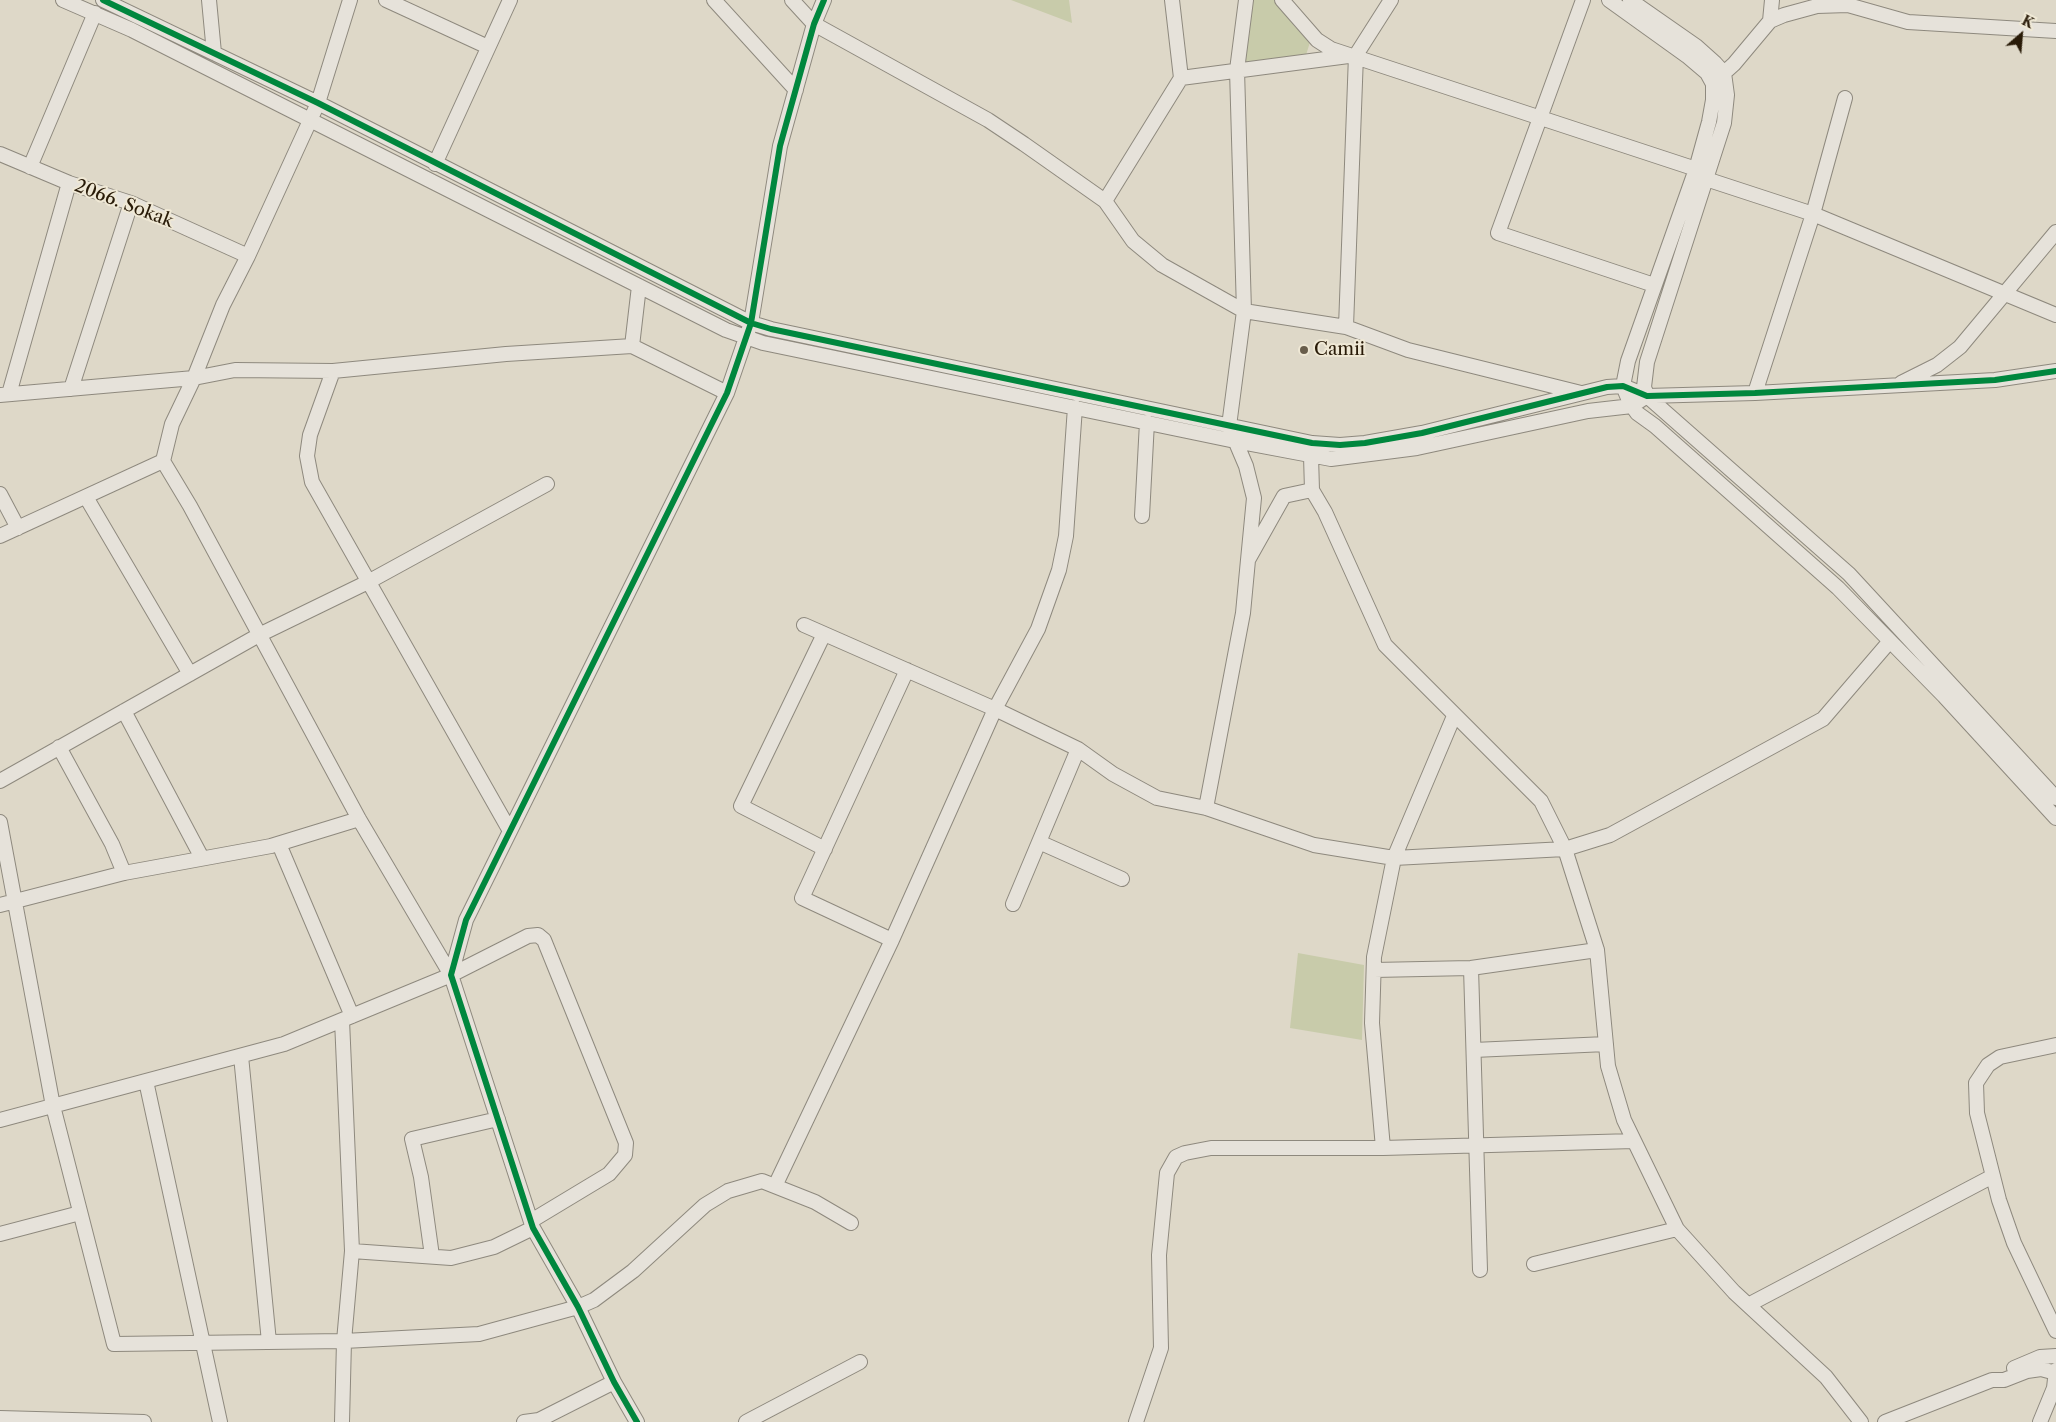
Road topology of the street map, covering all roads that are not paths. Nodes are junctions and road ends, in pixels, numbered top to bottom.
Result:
1 (63, 0) edge
2 (103, 0) edge
3 (209, 0) edge
4 (350, 0) edge
5 (386, 0) edge
6 (510, 0) edge
7 (714, 0) edge
8 (792, 0) edge
9 (824, 0) edge
10 (1172, 0) edge
11 (1246, 0) edge
12 (1282, 0) edge
13 (1391, 0) edge
14 (1583, 0) edge
15 (1609, 0) edge
16 (1630, 0) edge
17 (1772, 0) edge
18 (1861, 5) edge
19 (95, 13) junction
20 (1770, 21) junction
21 (814, 24) junction
22 (2056, 31) edge
23 (488, 47) junction
24 (214, 53) junction
25 (1356, 55) junction
26 (1237, 70) junction
27 (1724, 73) junction
28 (1181, 78) junction
29 (1710, 79) junction
30 (796, 90) junction
31 (1845, 98) dead end
32 (318, 103) junction
33 (1539, 118) junction
34 (309, 119) junction
35 (0, 154) edge
36 (435, 164) junction
37 (30, 166) junction
38 (1696, 169) junction
39 (1706, 179) junction
40 (69, 183) junction
41 (1105, 201) junction
42 (131, 204) junction
43 (1812, 214) junction
44 (2056, 232) edge
45 (248, 256) junction
46 (1654, 285) junction
47 (639, 286) junction
48 (2004, 294) junction
49 (1244, 311) junction
50 (1645, 312) junction
51 (2056, 315) edge
52 (1660, 316) junction
53 (752, 323) junction
54 (1346, 327) junction
55 (747, 338) junction
56 (632, 346) junction
57 (2056, 370) edge
58 (333, 371) junction
59 (194, 378) junction
60 (1623, 386) junction
61 (1895, 386) junction
62 (71, 389) junction
63 (727, 392) junction
64 (1755, 393) junction
65 (1583, 394) junction
66 (5, 395) edge
67 (1646, 396) junction
68 (1632, 406) junction
69 (1074, 407) junction
70 (1147, 422) junction
71 (1229, 426) junction
72 (1236, 441) junction
73 (1311, 456) junction
74 (163, 461) junction
75 (547, 484) dead end
76 (1312, 490) junction
77 (0, 494) edge
78 (86, 497) junction
79 (1142, 516) dead end
80 (18, 528) junction
81 (0, 536) edge
82 (1248, 560) junction
83 (368, 582) junction
84 (804, 624) dead end
85 (824, 634) junction
86 (259, 635) junction
87 (1890, 641) junction
88 (907, 670) junction
89 (190, 674) junction
90 (995, 709) junction
91 (124, 711) junction
92 (1454, 716) junction
93 (59, 746) junction
94 (1078, 749) junction
95 (0, 781) edge
96 (2056, 798) edge
97 (1206, 808) junction
98 (2056, 818) edge
99 (359, 819) junction
100 (0, 822) edge
101 (510, 831) junction
102 (1039, 842) junction
103 (279, 844) junction
104 (825, 849) junction
105 (1565, 849) junction
106 (202, 858) junction
107 (1394, 858) junction
108 (124, 873) junction
109 (1122, 879) dead end
110 (16, 900) junction
111 (0, 904) edge
112 (1013, 904) dead end
113 (892, 940) junction
114 (1597, 950) junction
115 (1471, 968) junction
116 (1374, 970) junction
117 (451, 975) junction
118 (347, 1018) junction
119 (1606, 1044) junction
120 (2056, 1045) edge
121 (1474, 1050) junction
122 (241, 1056) junction
123 (146, 1081) junction
124 (53, 1106) junction
125 (498, 1119) junction
126 (0, 1120) edge
127 (1634, 1141) junction
128 (1477, 1146) junction
129 (1383, 1148) junction
130 (1993, 1176) junction
131 (775, 1186) junction
132 (80, 1213) junction
133 (851, 1223) dead end
134 (532, 1225) junction
135 (1676, 1228) junction
136 (0, 1234) edge
137 (352, 1251) junction
138 (432, 1256) junction
139 (1534, 1264) dead end
140 (1480, 1270) dead end
141 (1748, 1304) junction
142 (578, 1306) junction
143 (2056, 1331) edge
144 (269, 1342) junction
145 (344, 1342) junction
146 (201, 1343) junction
147 (2056, 1356) edge
148 (860, 1362) dead end
149 (2056, 1372) edge
150 (1992, 1380) junction
151 (614, 1382) junction
152 (0, 1418) edge
153 (53, 1420) edge
154 (130, 1421) edge
155 (144, 1422) edge
156 (220, 1422) edge
157 (342, 1422) edge
158 (524, 1422) edge
159 (637, 1422) edge
160 (746, 1422) edge
161 (1136, 1422) edge
162 (1861, 1422) edge
163 (1885, 1422) edge
164 (2040, 1422) edge

1 - 19 street
2 - 24 street
3 - 24 street
4 - 32 street
5 - 23 street
6 - 23 street
7 - 30 street
8 - 21 street
9 - 21 street
10 - 28 street
11 - 26 street
12 - 25 street
13 - 25 street
14 - 33 street
15 - 29 street
16 - 27 street
17 - 20 street
18 - 20 street
18 - 22 street
19 - 34 street
19 - 37 street
20 - 27 street
21 - 30 street
21 - 41 street
23 - 36 street
24 - 32 street
25 - 26 street
25 - 33 street
25 - 54 street
26 - 28 street
26 - 49 street
27 - 29 street
27 - 39 street
28 - 41 street
29 - 38 street
30 - 53 street
31 - 43 street
32 - 34 street
32 - 36 street
33 - 38 street
33 - 46 street
34 - 45 street
34 - 47 street
35 - 37 street, 2066. Sokak
36 - 53 street
37 - 40 street, 2066. Sokak
38 - 46 street
39 - 43 street
39 - 52 street
40 - 42 street, 2066. Sokak
40 - 66 street
41 - 49 street
42 - 45 street, 2066. Sokak
42 - 62 street
43 - 48 street
43 - 64 street
44 - 48 street
45 - 59 street
46 - 50 street
47 - 55 street
47 - 56 street
48 - 51 street
48 - 61 street
49 - 54 street
49 - 71 street
50 - 52 street
50 - 60 street
52 - 67 street
53 - 55 street
53 - 71 street
54 - 65 street
55 - 63 street
55 - 69 street
56 - 58 street
56 - 63 street
57 - 61 street
58 - 59 street
58 - 83 street
59 - 62 street
59 - 74 street
60 - 65 street
60 - 67 street
60 - 68 street
61 - 64 street
62 - 66 street
63 - 101 street
64 - 67 street
65 - 71 street
67 - 68 street
67 - 96 street
68 - 73 street
68 - 87 street
69 - 70 street
69 - 90 street
70 - 72 street
70 - 79 street
71 - 72 street
72 - 73 street
72 - 82 street
73 - 76 street
74 - 78 street
74 - 86 street
75 - 83 street
76 - 82 street
76 - 92 street
77 - 80 street
78 - 80 street
78 - 89 street
80 - 81 street
82 - 97 street
83 - 86 street
83 - 101 street
84 - 85 street
85 - 88 street
85 - 104 street
86 - 89 street
86 - 99 street
87 - 98 street
87 - 105 street
88 - 90 street
88 - 104 street
89 - 91 street
90 - 94 street
90 - 113 street
91 - 93 street
91 - 106 street
92 - 105 street
92 - 107 street
93 - 95 street
93 - 108 street
94 - 97 street
94 - 102 street
97 - 107 street
99 - 103 street
99 - 117 street
100 - 110 street
101 - 117 street
102 - 109 street
102 - 112 street
103 - 106 street
103 - 118 street
104 - 113 street
105 - 107 street
105 - 114 street
106 - 108 street
107 - 116 street
108 - 110 street
110 - 111 street
110 - 124 street
113 - 131 street
114 - 115 street
114 - 119 street
115 - 116 street
115 - 121 street
116 - 129 street
117 - 118 street
117 - 125 street
117 - 134 street
118 - 122 street
118 - 137 street
119 - 121 street
119 - 127 street
120 - 130 street
121 - 128 street
122 - 123 street
122 - 144 street
123 - 124 street
123 - 146 street
124 - 126 street
124 - 132 street
125 - 134 street
125 - 138 street
127 - 128 street
127 - 135 street
128 - 129 street
128 - 140 street
129 - 161 street
130 - 141 street
130 - 143 street
131 - 133 street
131 - 142 street
132 - 136 street
132 - 146 street
134 - 138 street
134 - 142 street
135 - 139 street
135 - 141 street
137 - 138 street
137 - 145 street
141 - 162 street
142 - 145 street
142 - 151 street
144 - 145 street
144 - 146 street
145 - 157 street
146 - 156 street
147 - 150 street
148 - 160 street
149 - 150 street
149 - 164 street
150 - 163 street
151 - 158 street
151 - 159 street
152 - 153 street
153 - 154 street
154 - 155 street

